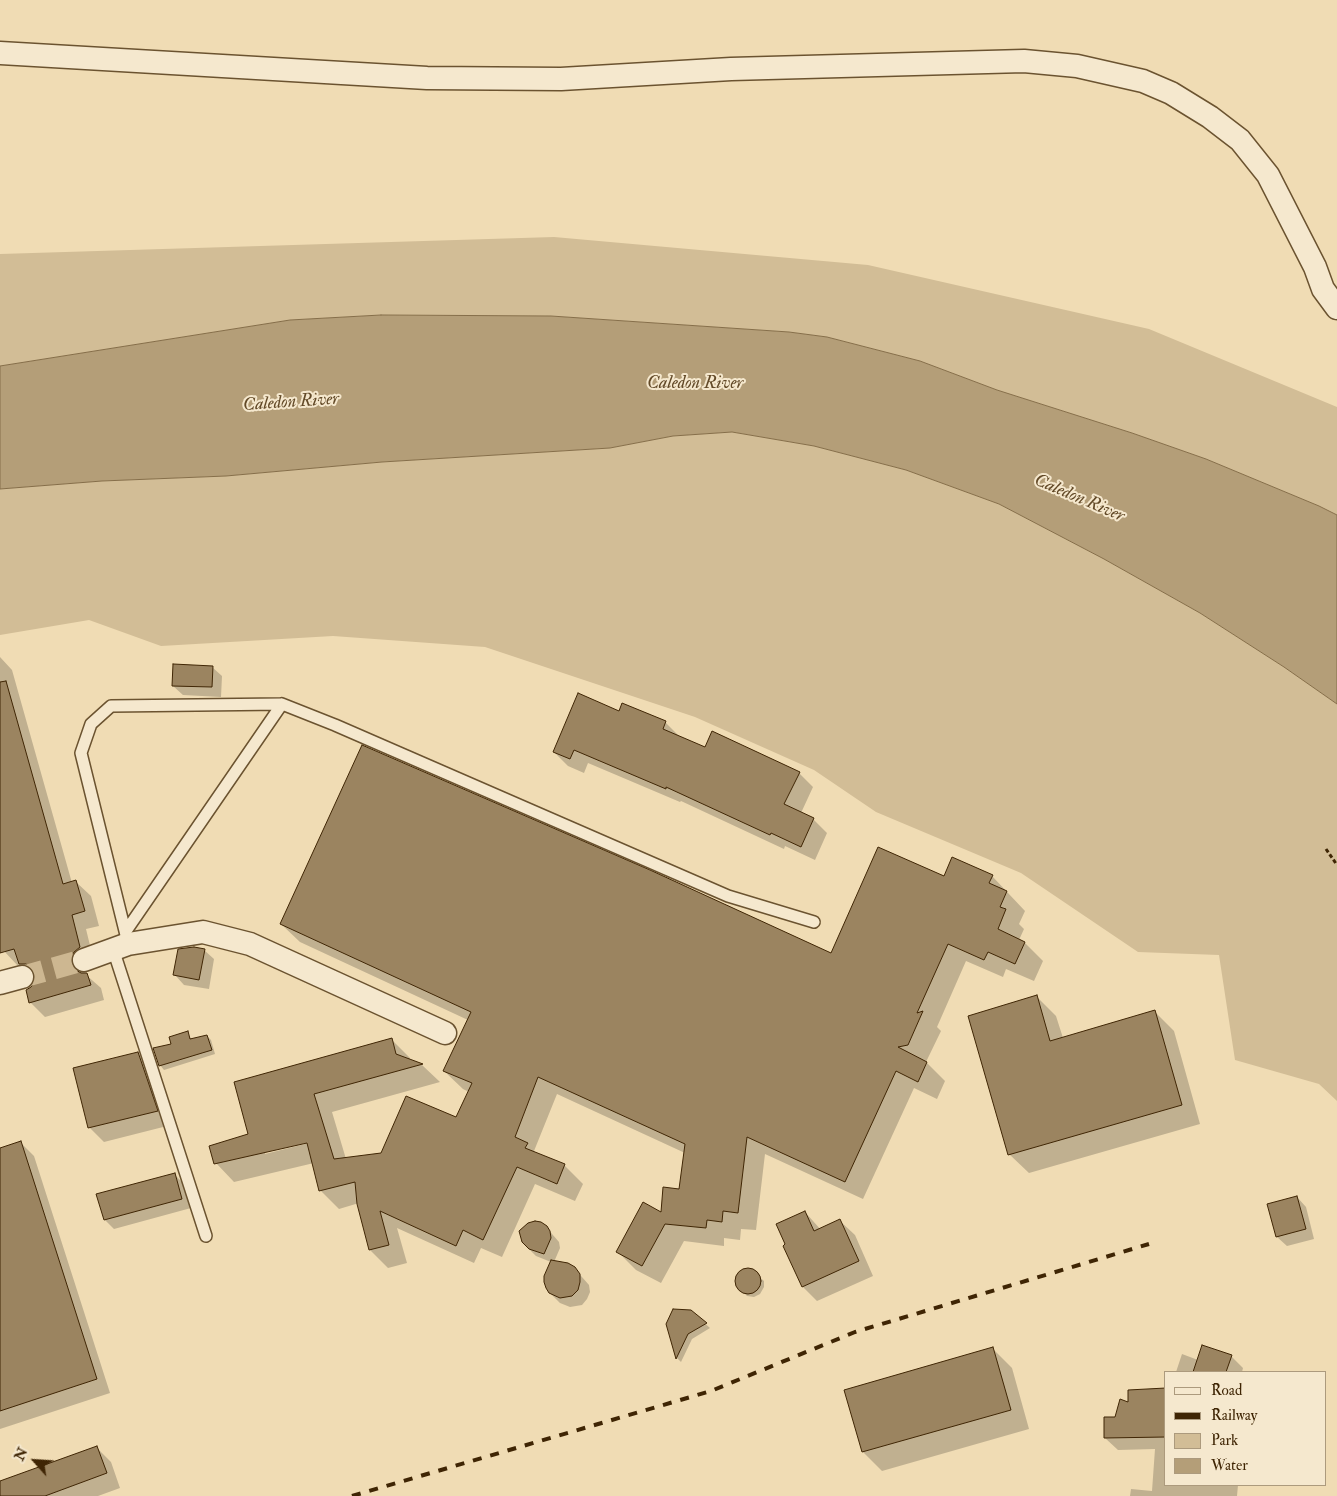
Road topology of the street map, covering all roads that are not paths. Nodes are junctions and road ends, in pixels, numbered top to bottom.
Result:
1 (0, 53) edge
2 (1337, 308) edge
3 (282, 704) junction
4 (814, 922) dead end
5 (122, 942) junction
6 (84, 960) tunnel mouth
7 (22, 977) tunnel mouth
8 (0, 983) edge
9 (445, 1033) dead end
10 (206, 1236) dead end

1 - 2 street
3 - 4 lane
3 - 5 lane
3 - 5 lane
5 - 6 street
5 - 9 street
5 - 10 lane
7 - 8 street

